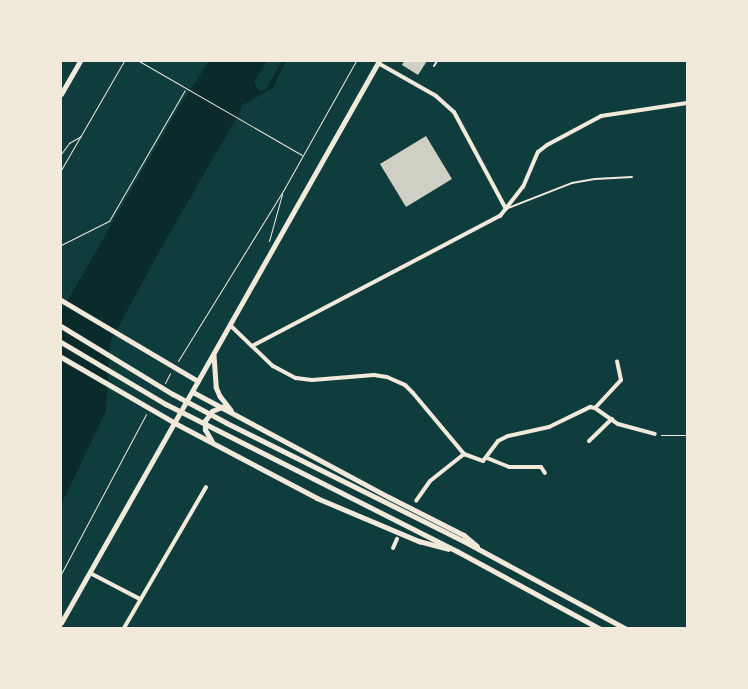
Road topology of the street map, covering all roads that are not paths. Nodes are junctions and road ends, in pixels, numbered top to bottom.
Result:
1 (80, 61) edge
2 (438, 61) edge
3 (378, 62) edge
4 (434, 66) dead end
5 (61, 94) edge
6 (687, 103) edge
7 (632, 177) dead end
8 (506, 208) junction
9 (61, 300) edge
10 (230, 325) junction
11 (61, 326) edge
12 (61, 342) edge
13 (252, 346) junction
14 (214, 355) junction
15 (61, 357) edge
16 (617, 361) dead end
17 (198, 381) junction
18 (193, 392) junction
19 (222, 407) junction
20 (595, 408) junction
21 (238, 416) junction
22 (612, 419) junction
23 (175, 423) junction
24 (655, 434) road end
25 (589, 441) dead end
26 (212, 442) junction
27 (464, 454) junction
28 (487, 458) junction
29 (546, 473) dead end
30 (206, 487) dead end
31 (416, 500) dead end
32 (397, 539) dead end
33 (393, 548) dead end
34 (457, 551) junction
35 (484, 552) junction
36 (90, 573) junction
37 (140, 599) junction
38 (61, 623) edge
39 (124, 628) edge
40 (599, 628) edge
41 (625, 628) edge

1 - 5 main road
2 - 4 lane
3 - 8 street
3 - 10 street
6 - 8 street
7 - 8 lane
8 - 13 street
9 - 17 street
10 - 13 street
10 - 14 street
11 - 35 street
12 - 34 street
13 - 27 street
14 - 17 street
14 - 21 street
15 - 23 main road
16 - 20 street
17 - 18 street
18 - 19 street
18 - 23 street
19 - 21 street
19 - 26 street
20 - 22 street
20 - 28 street
21 - 35 street
22 - 24 street
22 - 25 street
23 - 26 street
23 - 36 street
26 - 34 street
27 - 28 street
27 - 31 street
28 - 29 street
30 - 37 street
32 - 33 street
34 - 40 street
35 - 41 street
36 - 37 street
36 - 38 street
37 - 39 street

